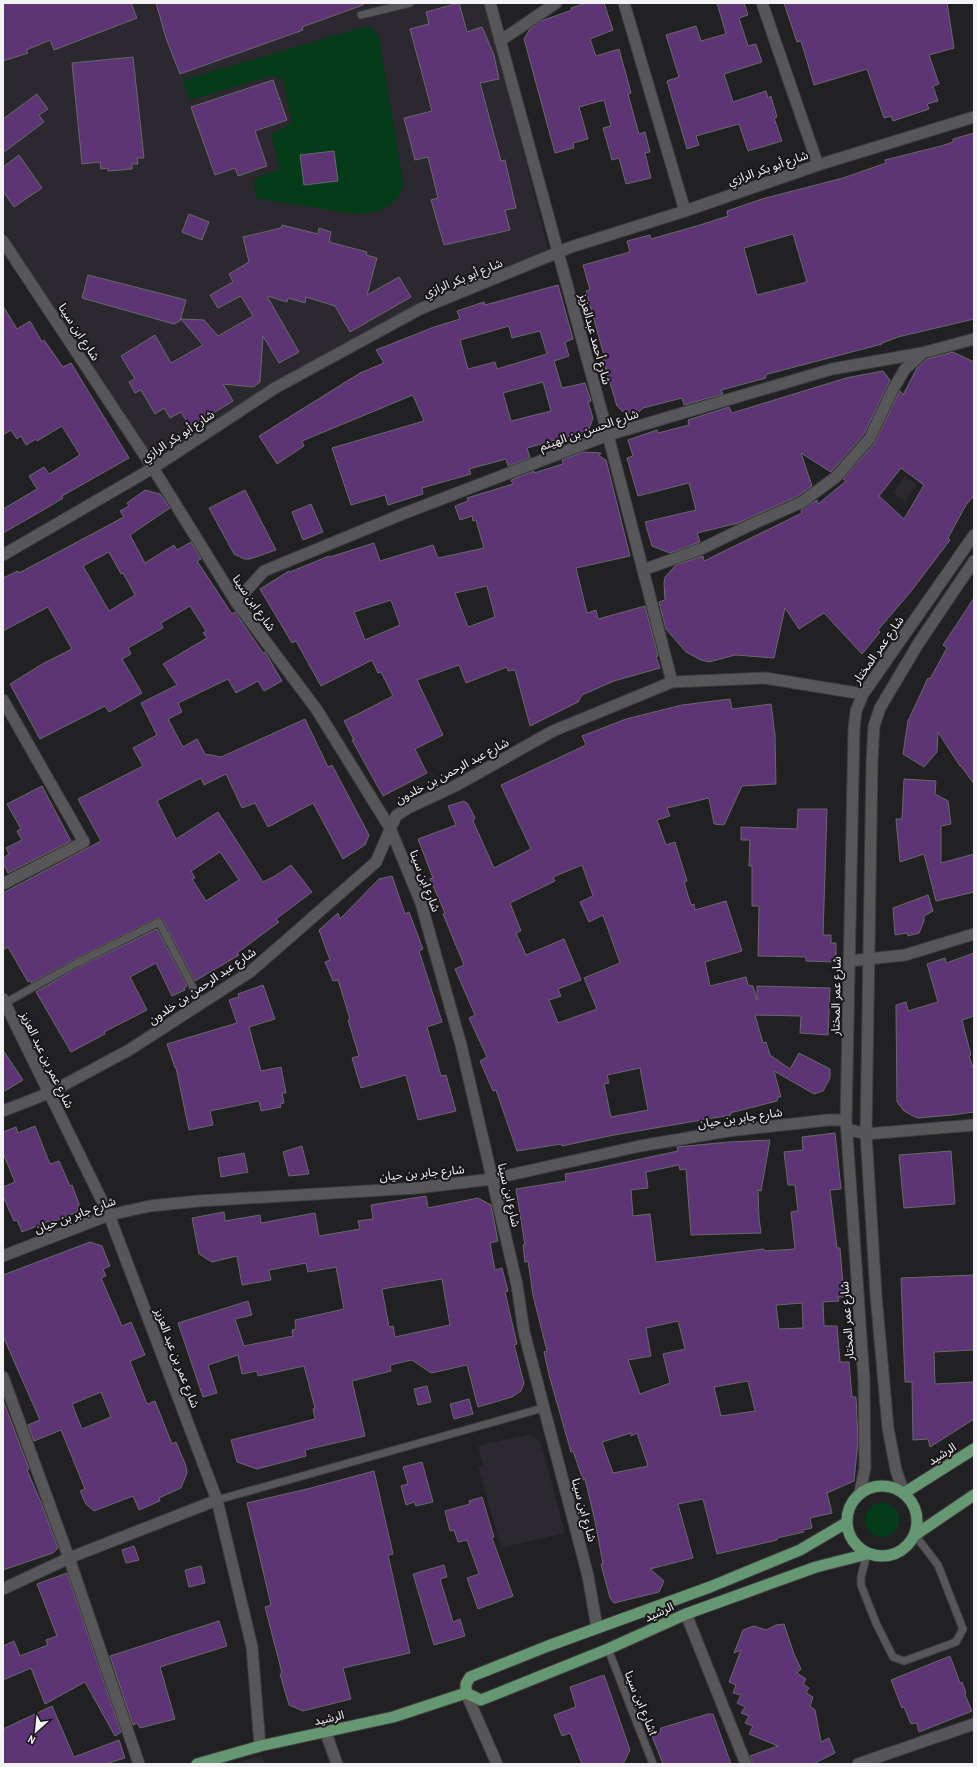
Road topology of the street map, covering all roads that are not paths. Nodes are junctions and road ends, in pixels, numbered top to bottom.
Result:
1 (410, 3) edge
2 (490, 3) edge
3 (556, 3) edge
4 (624, 3) edge
5 (762, 3) edge
6 (361, 15) dead end
7 (500, 41) junction
8 (974, 117) edge
9 (818, 165) junction
10 (685, 211) junction
11 (3, 241) edge
12 (558, 253) junction
13 (974, 339) edge
14 (922, 354) junction
15 (608, 435) junction
16 (153, 468) junction
17 (974, 535) edge
18 (3, 555) edge
19 (974, 561) edge
20 (643, 570) junction
21 (236, 602) junction
22 (672, 682) junction
23 (863, 694) junction
24 (3, 700) edge
25 (390, 828) junction
26 (3, 884) edge
27 (974, 934) edge
28 (869, 960) junction
29 (849, 961) junction
30 (4, 1001) edge
31 (201, 1003) junction
32 (49, 1093) junction
33 (3, 1111) edge
34 (847, 1124) junction
35 (974, 1126) edge
36 (866, 1134) junction
37 (492, 1179) junction
38 (109, 1215) junction
39 (3, 1256) edge
40 (3, 1377) edge
41 (543, 1408) junction
42 (974, 1449) edge
43 (860, 1492) junction
44 (904, 1493) junction
45 (974, 1495) edge
46 (217, 1500) junction
47 (846, 1523) junction
48 (914, 1535) junction
49 (867, 1554) junction
50 (70, 1558) junction
51 (3, 1589) edge
52 (686, 1614) junction
53 (597, 1628) junction
54 (608, 1649) junction
55 (466, 1693) junction
56 (974, 1724) edge
57 (326, 1733) junction
58 (260, 1746) junction
59 (139, 1764) edge
60 (197, 1764) edge
61 (336, 1764) edge
62 (497, 1764) edge
63 (653, 1764) edge
64 (746, 1764) edge
65 (858, 1764) edge

1 - 6 lane
2 - 7 street, شارع أحمد عبدالعزيز
3 - 7 street
4 - 10 street
5 - 9 street
7 - 12 street, شارع أحمد عبدالعزيز
8 - 9 street, شارع أبو بكر الرازي
9 - 10 street, شارع أبو بكر الرازي
10 - 12 street, شارع أبو بكر الرازي
11 - 16 street, شارع ابن سينا
12 - 15 street, شارع أحمد عبدالعزيز
12 - 16 street, شارع أبو بكر الرازي
13 - 14 street, شارع الحسن بن الهيثم
14 - 15 street, شارع الحسن بن الهيثم
14 - 20 street
15 - 20 street, شارع أحمد عبدالعزيز
15 - 21 street, شارع الحسن بن الهيثم
16 - 18 street, شارع أبو بكر الرازي
16 - 21 street, شارع ابن سينا
17 - 23 street, شارع عمر المختار
19 - 28 street
20 - 22 street, شارع أحمد عبدالعزيز
21 - 25 street, شارع ابن سينا
22 - 23 street, شارع عبد الرحمن بن خلدون
22 - 25 street, شارع عبد الرحمن بن خلدون
23 - 29 street, شارع عمر المختار
24 - 26 street
25 - 31 street, شارع عبد الرحمن بن خلدون
25 - 37 street, شارع ابن سينا
27 - 28 street
28 - 29 street
28 - 36 street
29 - 34 street, شارع عمر المختار
30 - 31 lane
30 - 32 street, شارع عمر بن عبد العزيز
31 - 32 street, شارع عبد الرحمن بن خلدون
32 - 33 street, شارع عبد الرحمن بن خلدون
32 - 38 street, شارع عمر بن عبد العزيز
34 - 36 street, شارع جابر بن حيان
34 - 37 street, شارع جابر بن حيان
34 - 43 street, شارع عمر المختار
35 - 36 street
36 - 44 street
37 - 38 street, شارع جابر بن حيان
37 - 41 street, شارع ابن سينا
38 - 39 street, شارع جابر بن حيان
38 - 46 street, شارع عمر بن عبد العزيز
40 - 50 street
41 - 46 lane
41 - 53 street, شارع ابن سينا
42 - 44 main road, الرشيد
43 - 44 main road
43 - 47 main road
44 - 48 main road
45 - 48 main road
46 - 50 street
46 - 58 street, شارع عمر بن عبد العزيز
47 - 49 main road
47 - 53 main road, الرشيد
48 - 49 main road
48 - 49 lane
49 - 52 main road, الرشيد
50 - 51 street
50 - 59 street
52 - 54 main road, الرشيد
52 - 64 street
53 - 55 main road, الرشيد
54 - 55 main road, الرشيد
54 - 63 lane, شارع ابن سيناt
55 - 57 main road, الرشيد
55 - 62 street
56 - 65 street
57 - 58 main road, الرشيد
57 - 61 street
58 - 60 main road, الرشيد

